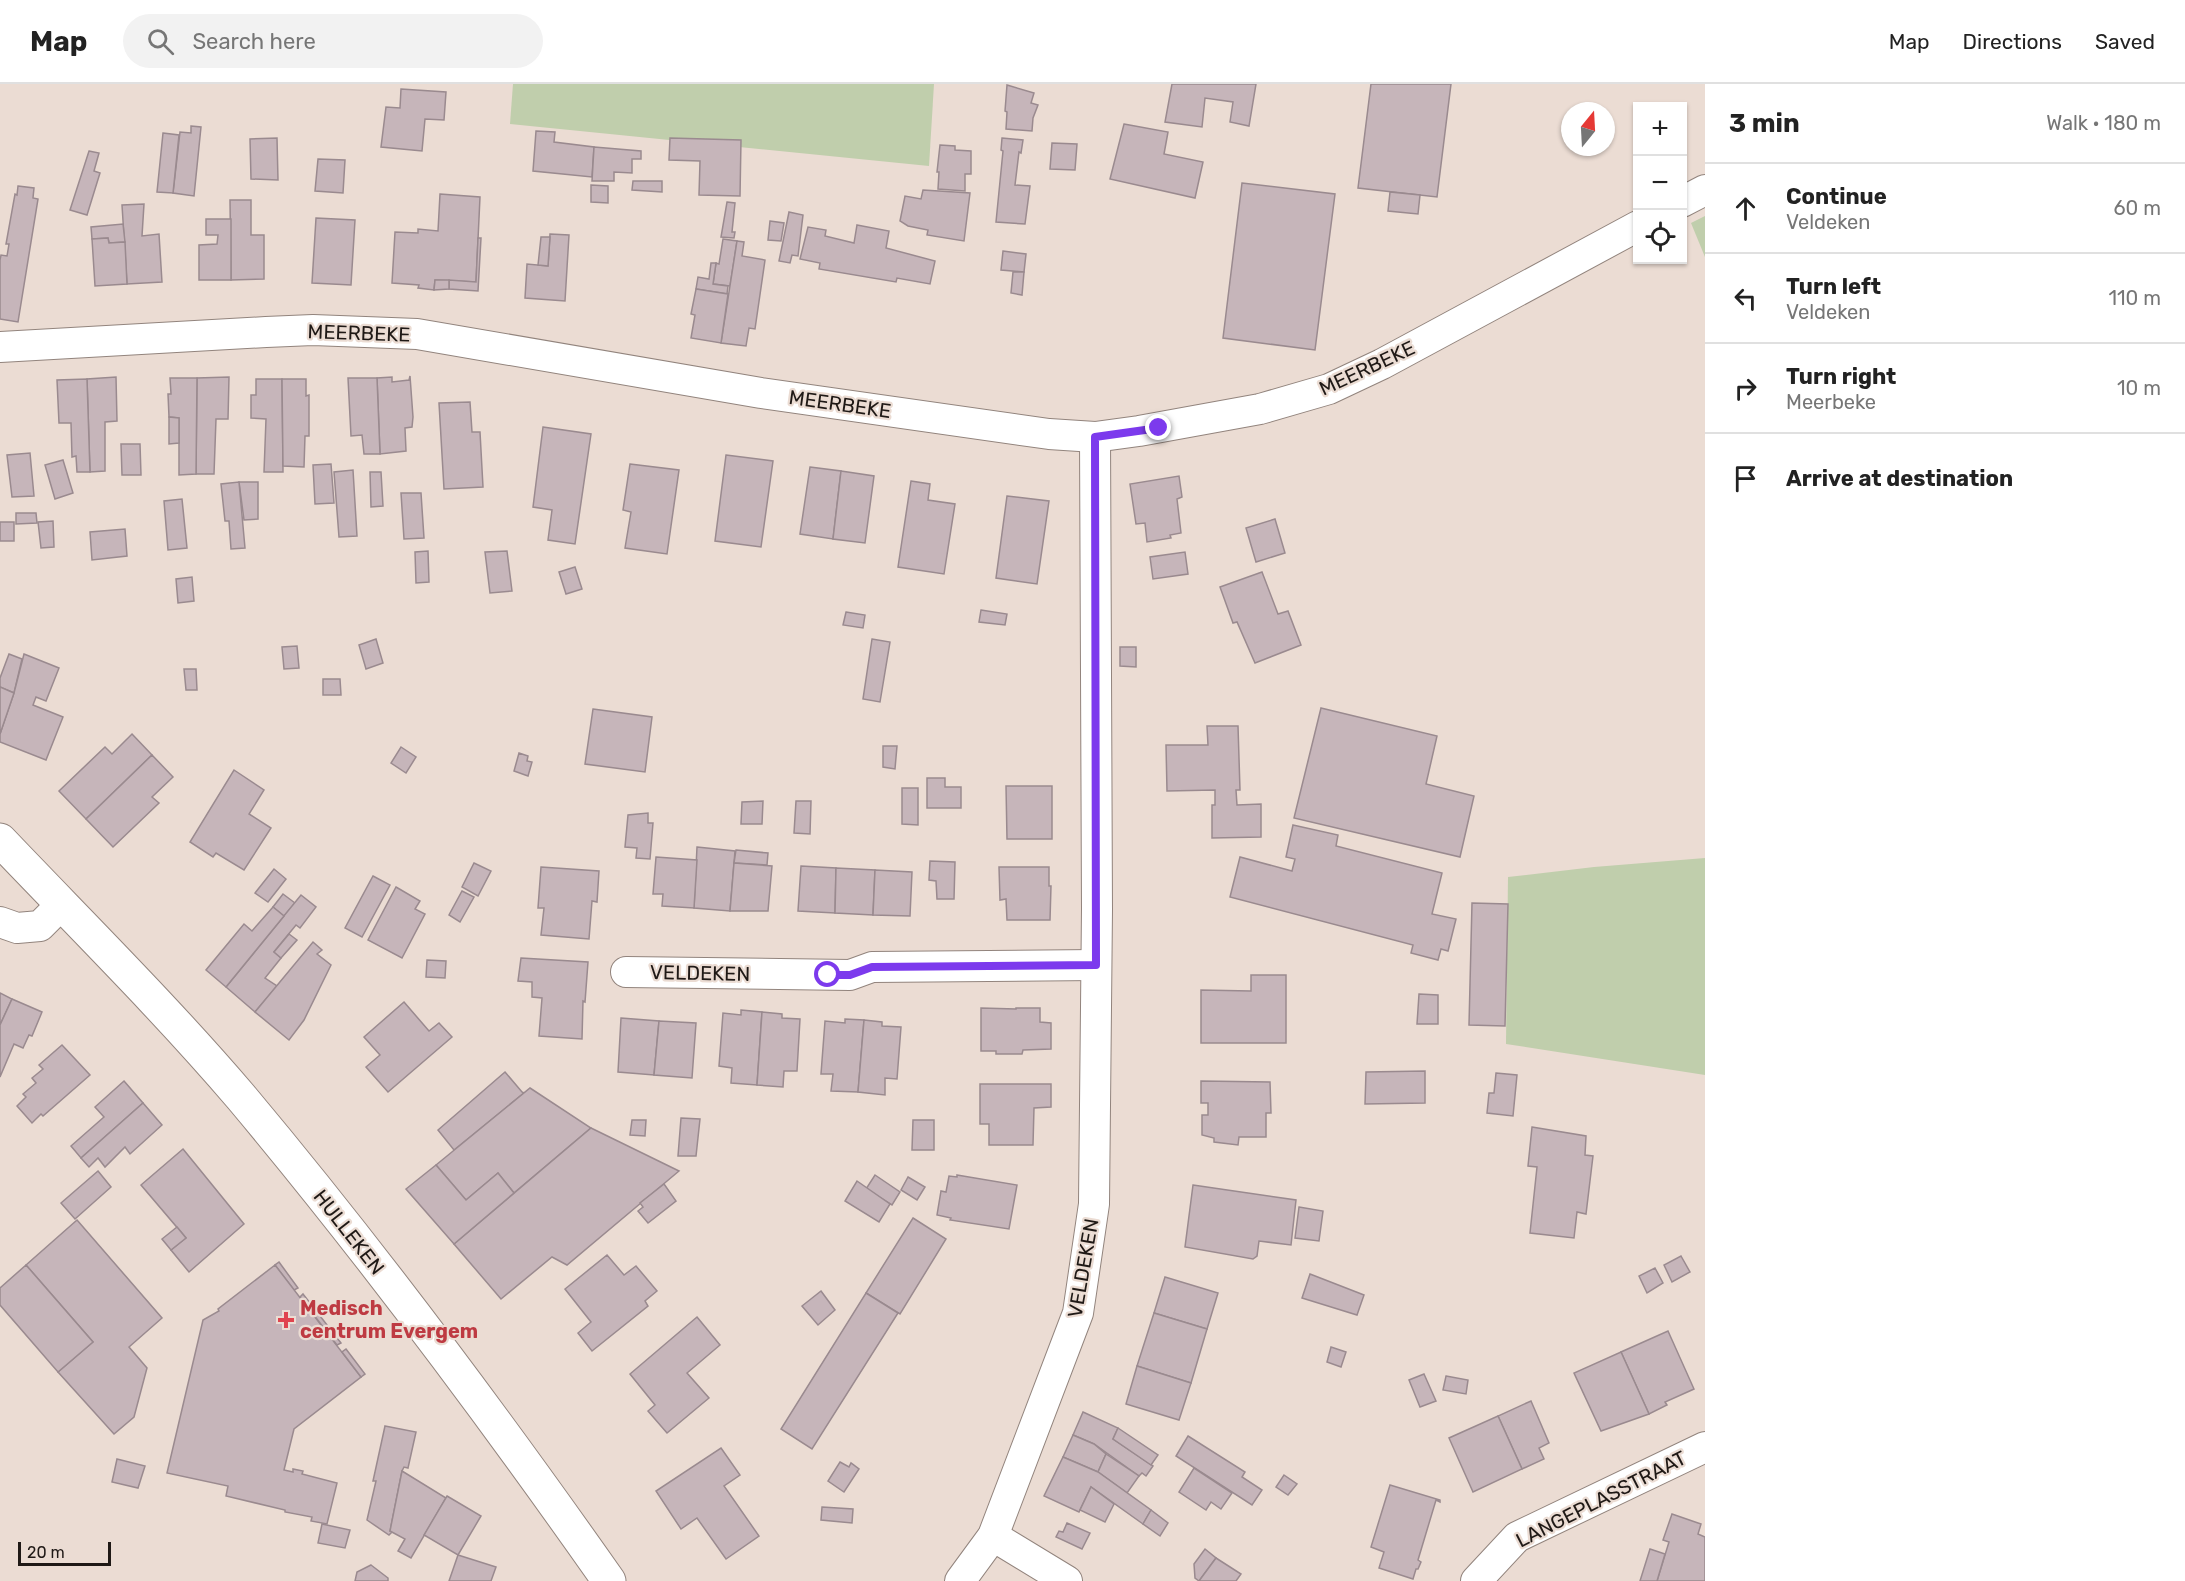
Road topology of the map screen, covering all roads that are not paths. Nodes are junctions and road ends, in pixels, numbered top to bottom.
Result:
1 (1705, 190) edge
2 (1687, 200) edge
3 (1633, 229) edge
4 (0, 347) edge
5 (1095, 437) junction
6 (0, 840) edge
7 (62, 904) junction
8 (0, 922) edge
9 (1096, 965) junction
10 (626, 972) dead end
11 (1705, 1447) edge
12 (993, 1536) junction
13 (609, 1581) edge
14 (960, 1581) edge
15 (1067, 1581) edge
16 (1476, 1581) edge

1 - 2 street
3 - 5 street, MEERBEKE
4 - 5 street, MEERBEKE
5 - 9 street, VELDEKEN
6 - 7 main road, HULLEKEN
7 - 8 street
7 - 13 main road, HULLEKEN
9 - 10 street, VELDEKEN
9 - 12 street, VELDEKEN
11 - 16 street, LANGEPLASSTRAAT
12 - 14 street, VELDEKEN
12 - 15 street

